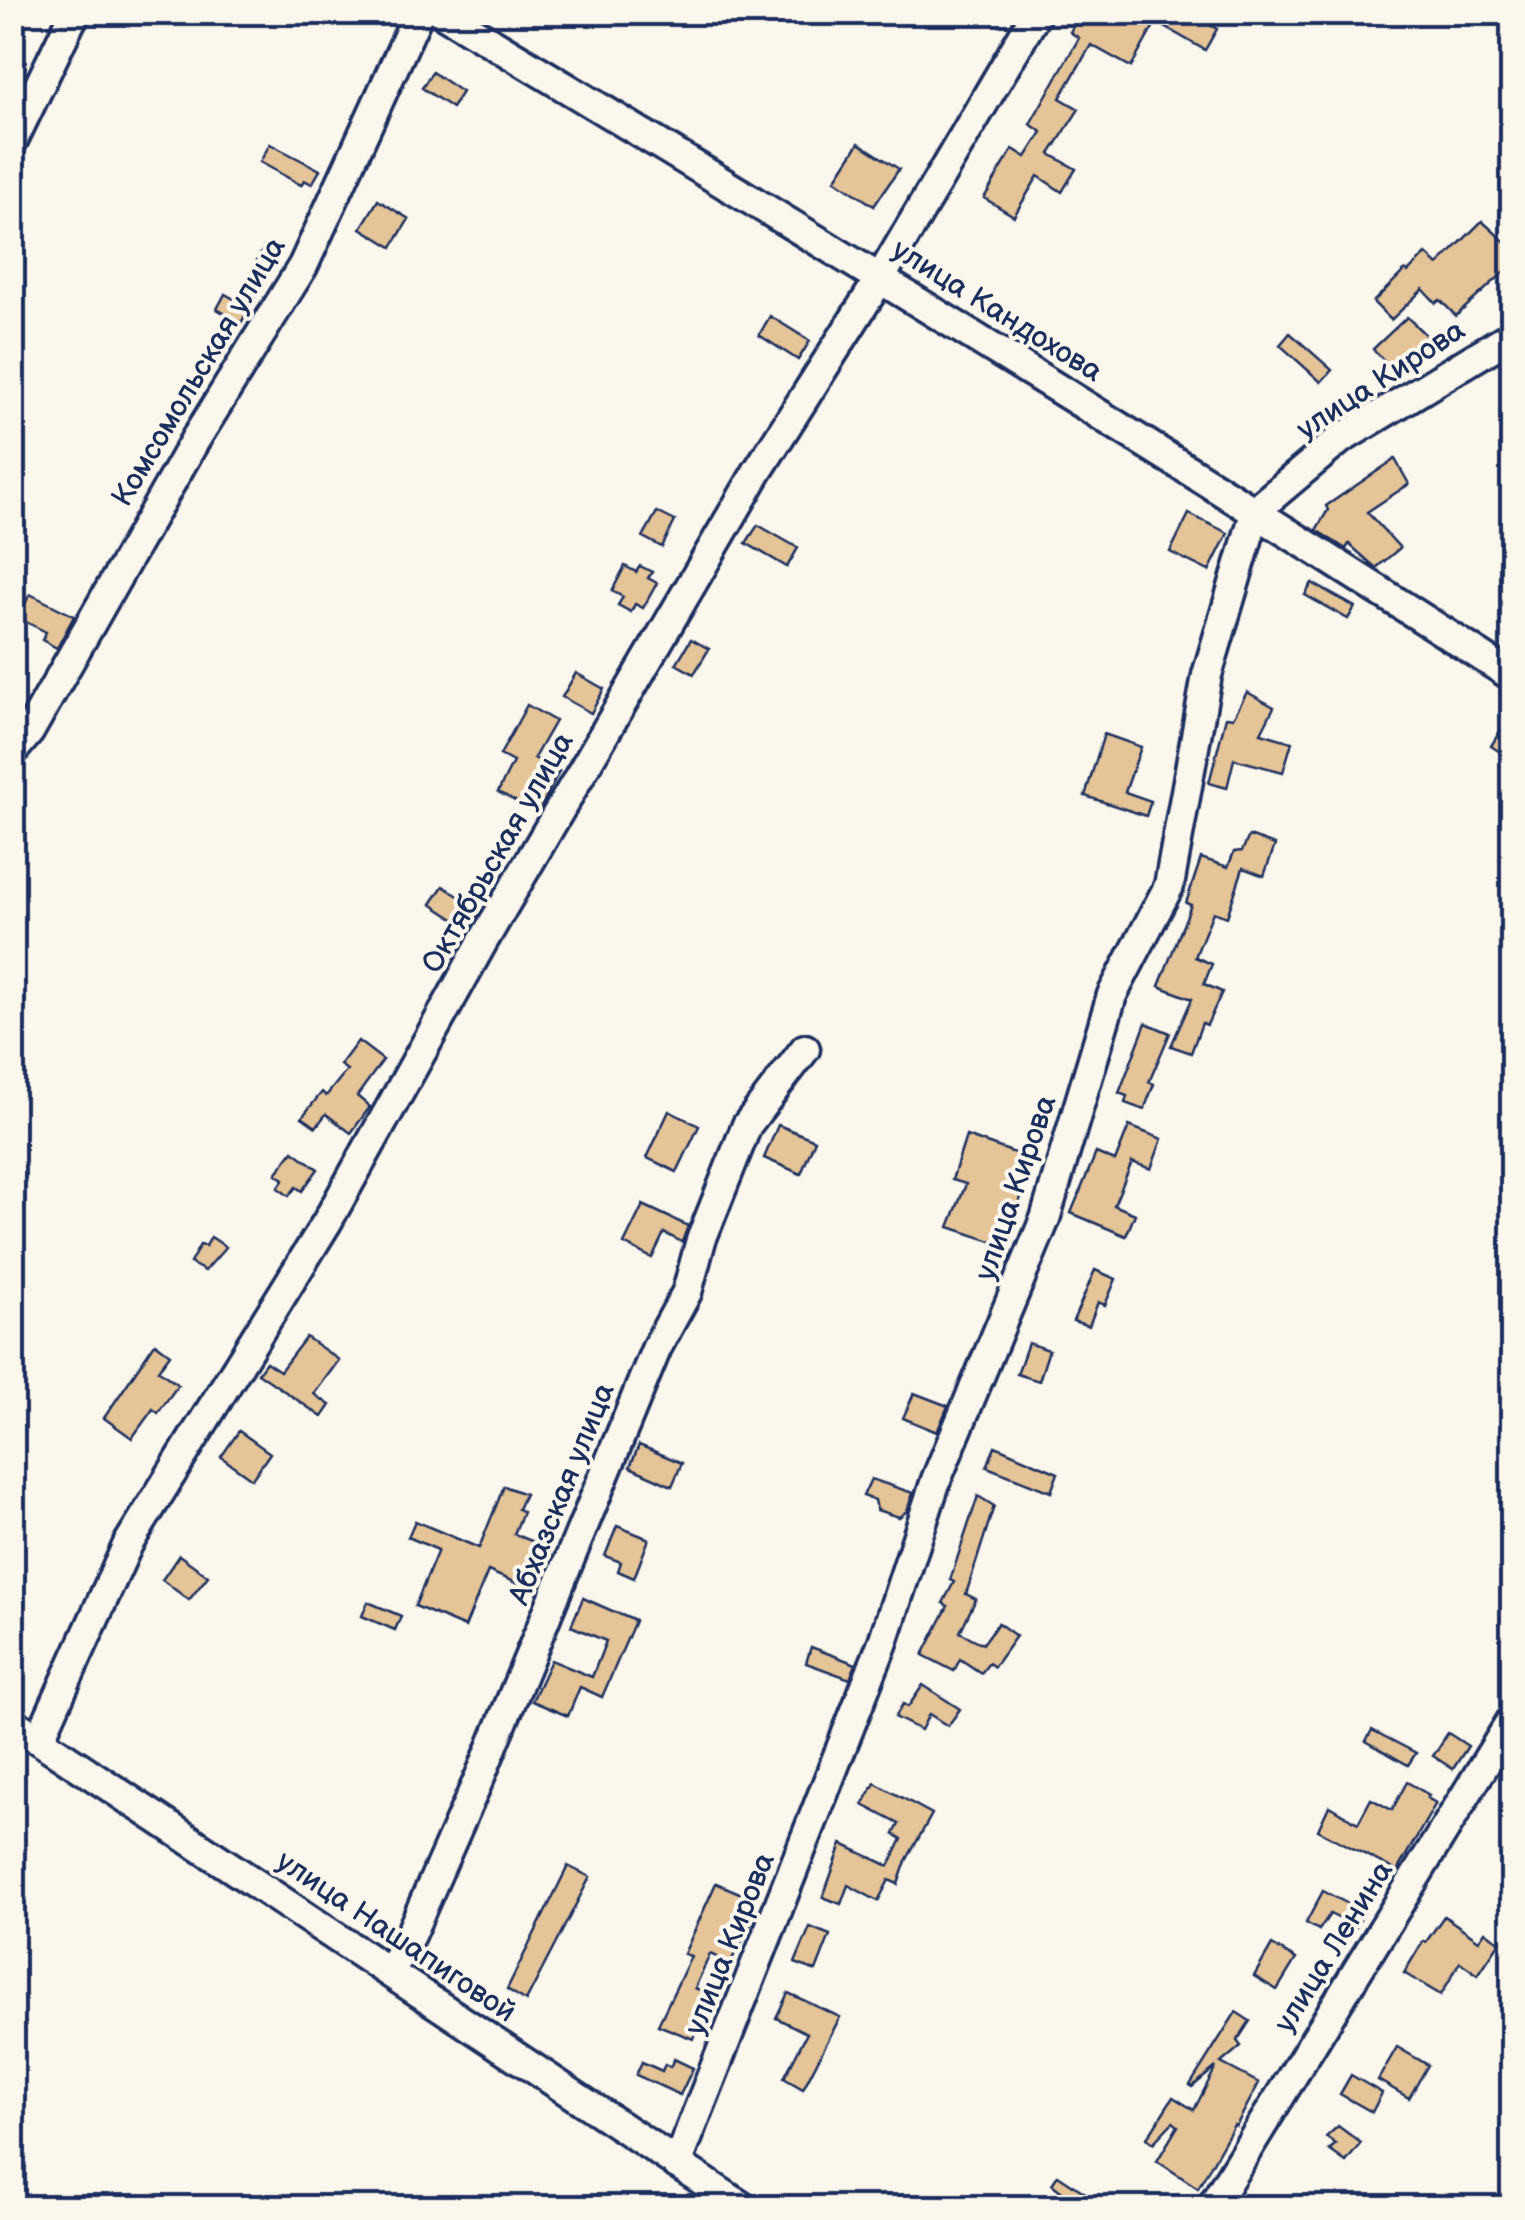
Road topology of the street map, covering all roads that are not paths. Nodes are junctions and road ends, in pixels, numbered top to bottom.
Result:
1 (74, 12) edge
2 (419, 12) edge
3 (441, 12) edge
4 (1038, 12) edge
5 (12, 142) edge
6 (881, 277) junction
7 (1512, 335) edge
8 (1256, 510) junction
9 (1512, 676) edge
10 (12, 752) edge
11 (805, 1049) dead end
12 (1512, 1720) edge
13 (12, 1722) edge
14 (40, 1740) junction
15 (390, 1971) junction
16 (677, 2164) junction
17 (744, 2208) edge
18 (1210, 2208) edge

1 - 5 street
2 - 10 street, Комсомольская улица
3 - 6 street, улица Кандохова
4 - 6 street, Октябрьская улица
6 - 8 street, улица Кандохова
6 - 14 street, Октябрьская улица
7 - 8 street, улица Кирова
8 - 9 street, улица Кандохова
8 - 16 street, улица Кирова
11 - 15 street, Абхазская улица
12 - 18 street, улица Ленина
13 - 14 street, улица Нашапиговой
14 - 15 street, улица Нашапиговой
15 - 16 street, улица Нашапиговой
16 - 17 street, улица Нашапиговой

